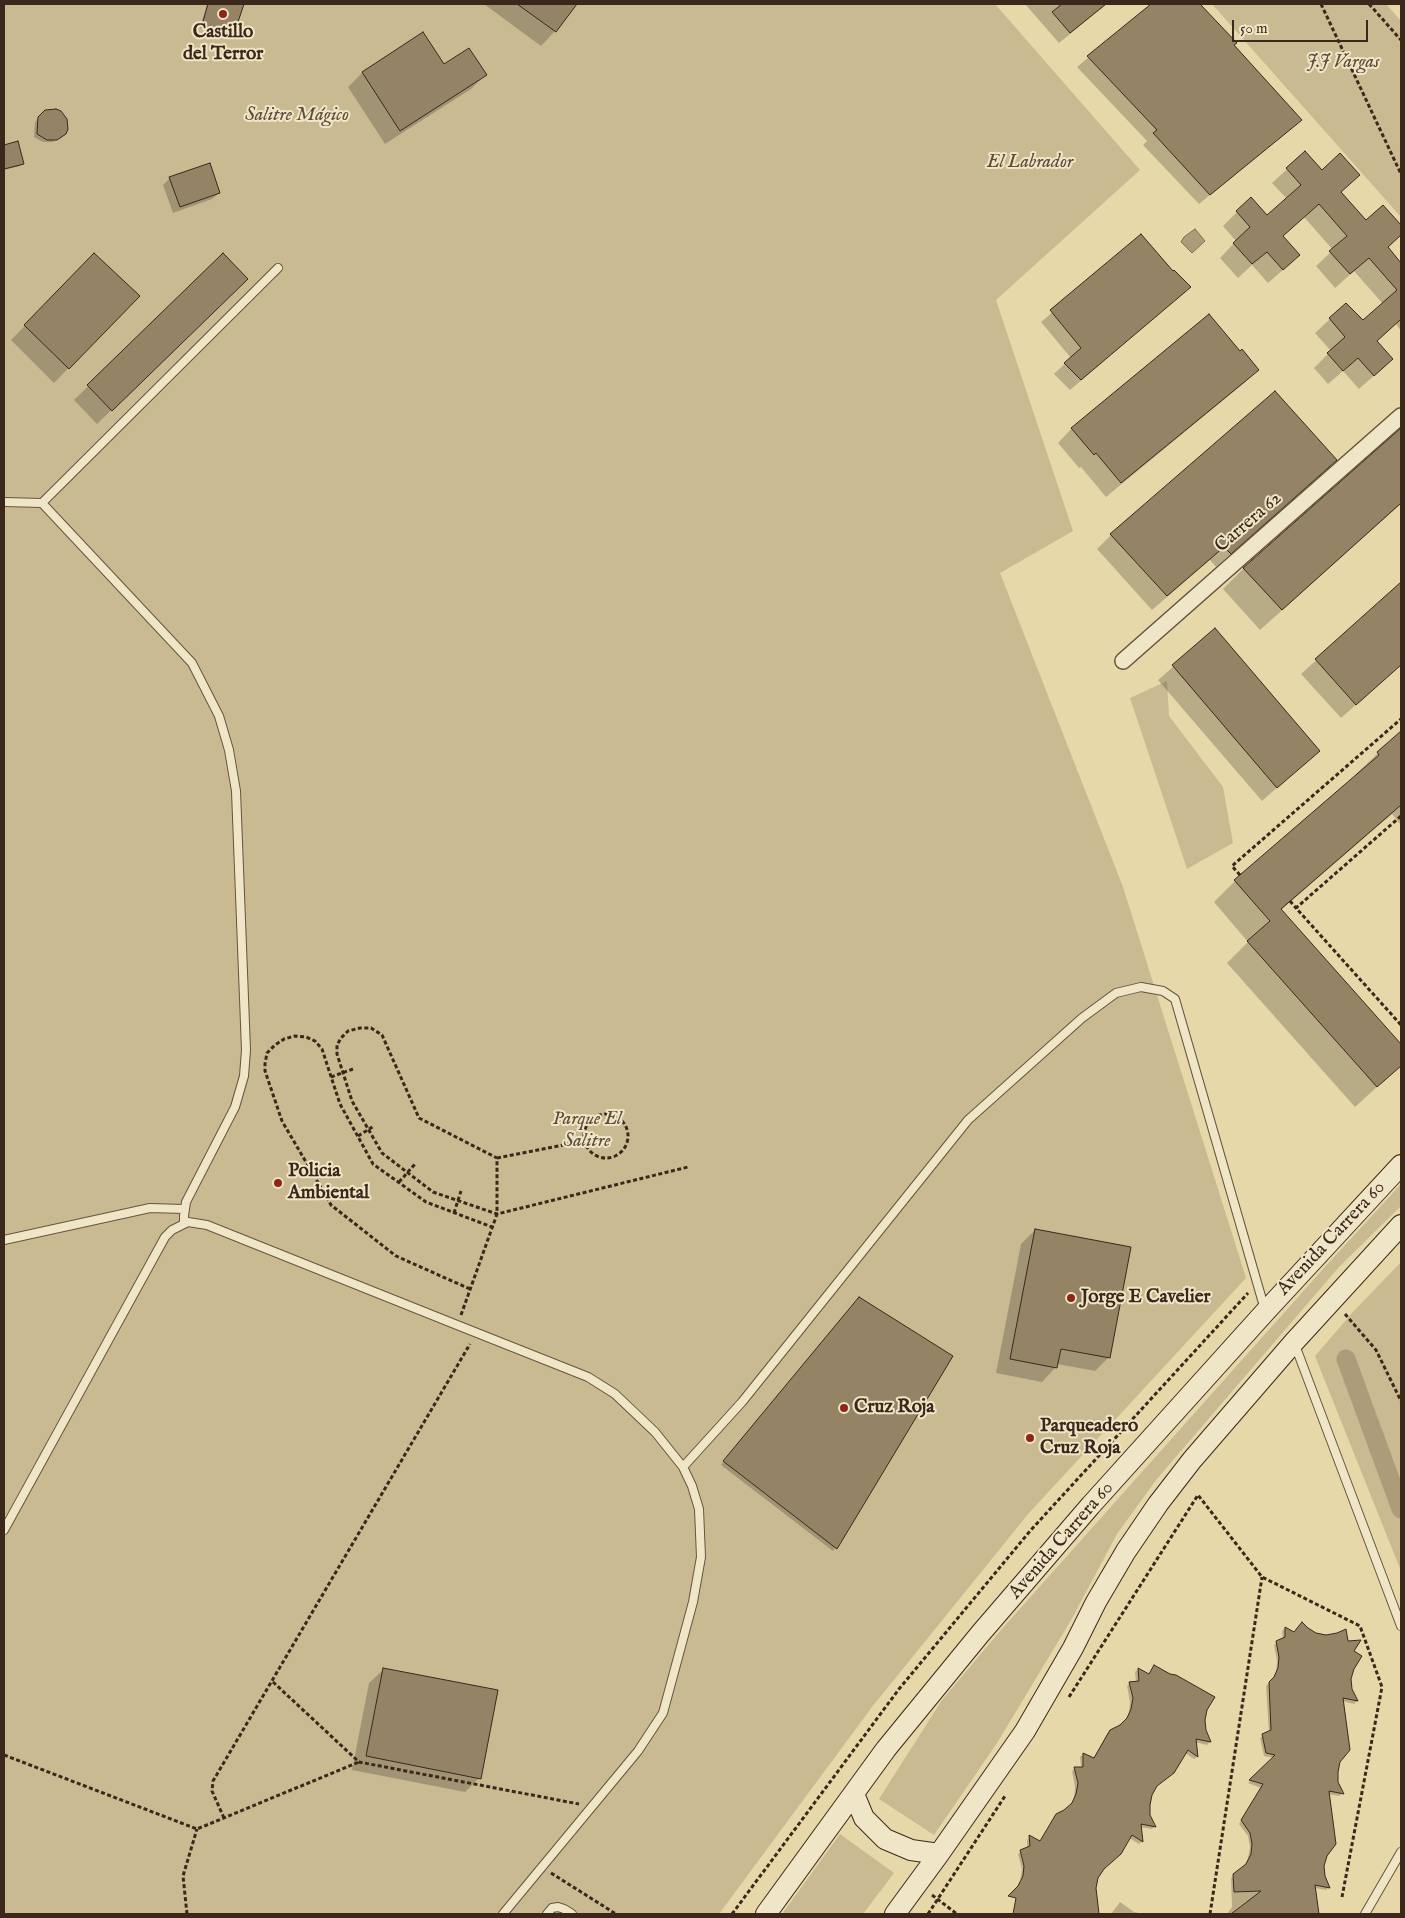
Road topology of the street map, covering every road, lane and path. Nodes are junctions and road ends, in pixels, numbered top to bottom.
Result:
1 (1321, 4) edge
2 (1369, 4) edge
3 (1401, 40) edge
4 (1401, 174) edge
5 (278, 268) dead end
6 (1401, 416) edge
7 (4, 502) edge
8 (42, 503) junction
9 (1123, 662) dead end
10 (1401, 719) edge
11 (1401, 816) edge
12 (1240, 875) dead end
13 (1290, 901) dead end
14 (1296, 908) junction
15 (1401, 1025) edge
16 (353, 1070) dead end
17 (343, 1073) junction
18 (331, 1077) junction
19 (374, 1126) dead end
20 (368, 1130) junction
21 (358, 1136) junction
22 (584, 1141) junction
23 (497, 1158) junction
24 (415, 1164) dead end
25 (1401, 1165) edge
26 (688, 1167) dead end
27 (407, 1173) junction
28 (399, 1182) junction
29 (461, 1192) dead end
30 (457, 1201) junction
31 (184, 1209) junction
32 (454, 1213) junction
33 (497, 1214) junction
34 (184, 1224) junction
35 (1401, 1225) edge
36 (492, 1227) junction
37 (4, 1240) edge
38 (1257, 1283) junction
39 (470, 1289) junction
40 (1343, 1311) dead end
41 (1265, 1312) junction
42 (457, 1324) junction
43 (476, 1332) junction
44 (1294, 1342) junction
45 (1401, 1401) edge
46 (683, 1467) junction
47 (1198, 1495) dead end
48 (4, 1530) edge
49 (1262, 1577) junction
50 (1401, 1626) edge
51 (273, 1682) junction
52 (4, 1755) edge
53 (360, 1762) junction
54 (854, 1794) junction
55 (591, 1807) junction
56 (224, 1818) junction
57 (197, 1829) junction
58 (1401, 1852) edge
59 (939, 1854) junction
60 (542, 1867) junction
61 (918, 1884) junction
62 (1342, 1898) dead end
63 (187, 1914) edge
64 (503, 1914) edge
65 (547, 1914) edge
66 (572, 1914) edge
67 (616, 1914) edge
68 (732, 1914) edge
69 (766, 1914) edge
70 (895, 1914) edge
71 (957, 1914) edge
72 (1210, 1914) edge
73 (1365, 1914) edge

1 - 4 path
2 - 3 path
5 - 8 lane
6 - 9 street, Carrera 62
7 - 8 lane
8 - 31 lane
10 - 12 path
11 - 14 path
13 - 14 path
14 - 15 path
16 - 17 path
17 - 18 path
17 - 20 path
17 - 23 path
18 - 21 path
18 - 39 path
19 - 20 path
20 - 21 path
20 - 27 path
21 - 28 path
22 - 22 path
22 - 23 path
23 - 33 path
24 - 27 path
25 - 41 main road, Avenida Carrera 60
26 - 33 path
27 - 28 path
27 - 30 path
28 - 32 path
29 - 30 path
30 - 32 path
30 - 33 path
31 - 34 lane
31 - 37 lane
32 - 36 path
33 - 36 path
34 - 42 lane
34 - 48 lane
35 - 44 main road
36 - 39 path
38 - 41 lane
38 - 46 lane
38 - 68 path
39 - 42 path
40 - 45 path
41 - 54 main road, Avenida Carrera 60
42 - 43 lane
43 - 46 lane
43 - 51 path
44 - 50 lane
44 - 59 main road
46 - 55 lane
47 - 49 path
49 - 62 path
49 - 72 path
51 - 53 path
51 - 56 path
52 - 57 path
53 - 55 path
53 - 56 path
54 - 59 main road
54 - 69 main road, Avenida Carrera 60
55 - 60 lane
56 - 57 path
57 - 63 path
58 - 73 lane
59 - 61 main road
60 - 64 lane
60 - 67 path
61 - 70 main road
61 - 71 path
65 - 66 lane

